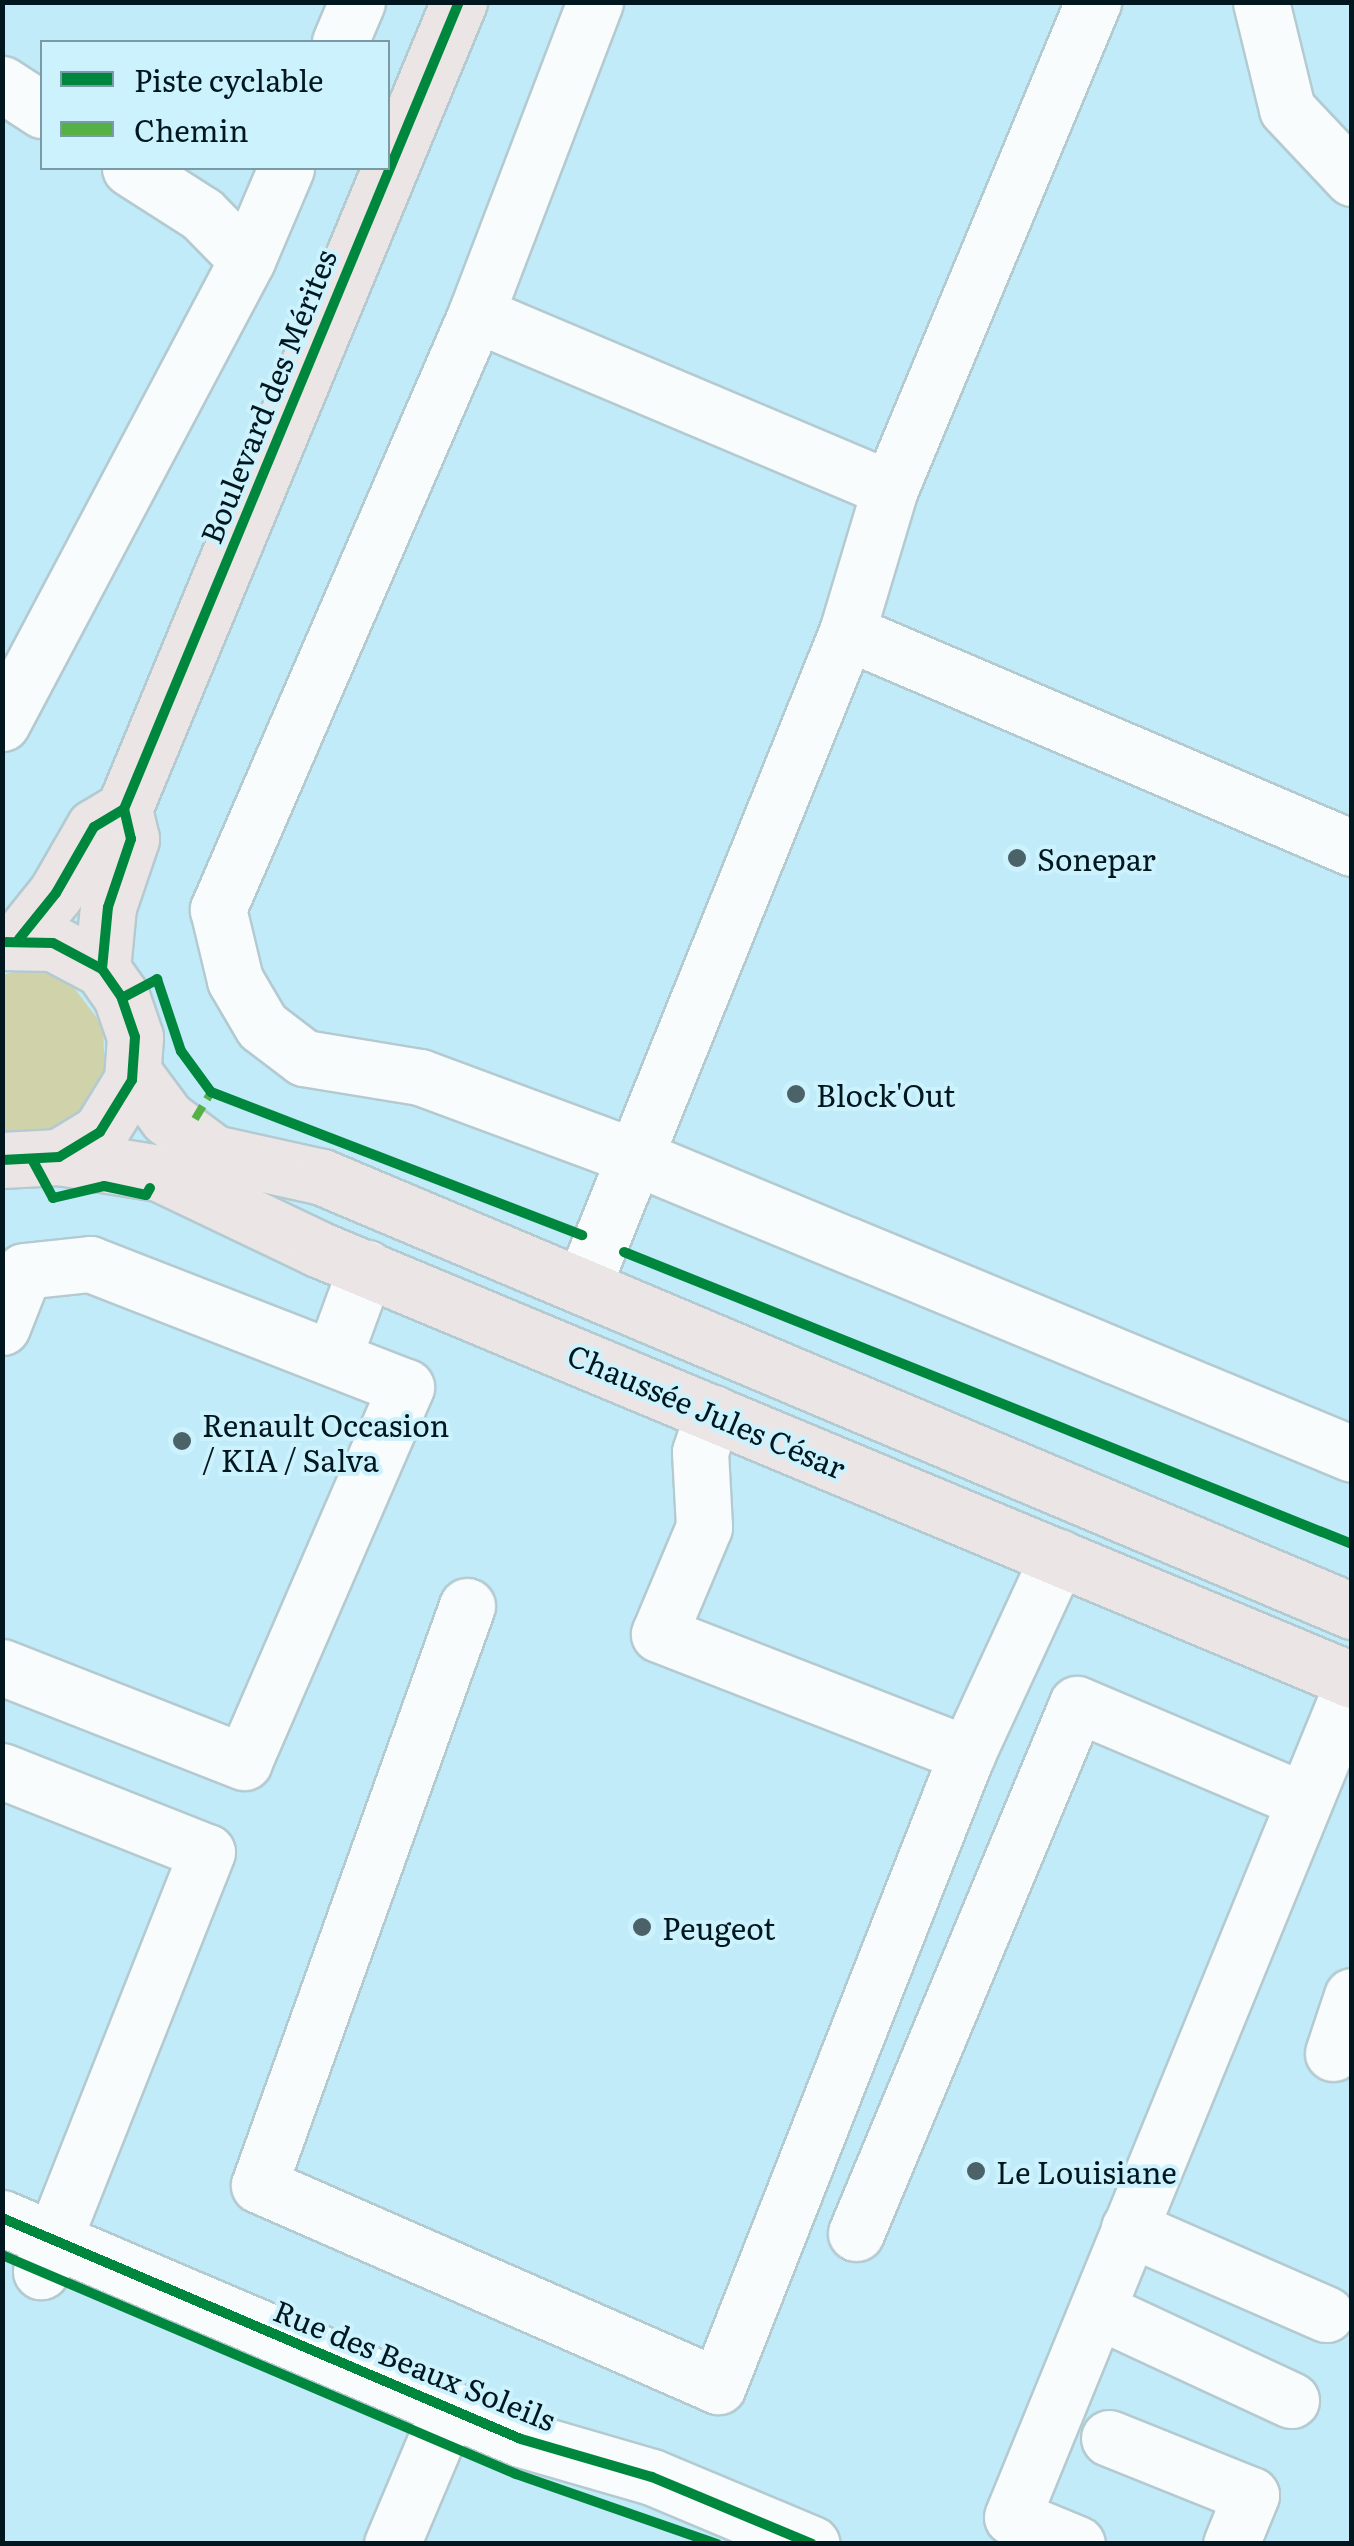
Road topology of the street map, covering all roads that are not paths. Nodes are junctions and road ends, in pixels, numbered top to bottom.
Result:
1 (356, 2) edge
2 (459, 2) edge
3 (594, 2) edge
4 (1093, 2) edge
5 (1261, 2) edge
6 (341, 40) edge
7 (2, 84) edge
8 (40, 109) edge
9 (390, 168) edge
10 (133, 170) edge
11 (285, 170) edge
12 (389, 170) edge
13 (1352, 178) edge
14 (247, 260) junction
15 (476, 314) junction
16 (890, 488) junction
17 (847, 632) junction
18 (2, 722) edge
19 (124, 810) junction
20 (1352, 848) edge
21 (11, 940) edge
22 (102, 970) junction
23 (134, 1072) junction
24 (635, 1157) junction
25 (23, 1166) edge
26 (366, 1268) junction
27 (583, 1286) junction
28 (2, 1327) edge
29 (334, 1354) junction
30 (713, 1413) junction
31 (1352, 1454) edge
32 (1058, 1557) junction
33 (467, 1606) dead end
34 (1352, 1611) edge
35 (2, 1667) edge
36 (1352, 1682) edge
37 (967, 1754) junction
38 (2, 1771) edge
39 (1300, 1799) junction
40 (1352, 1996) edge
41 (1332, 2053) dead end
42 (2, 2218) edge
43 (1130, 2228) junction
44 (856, 2233) dead end
45 (32, 2255) edge
46 (1096, 2310) junction
47 (1326, 2314) dead end
48 (1291, 2400) dead end
49 (442, 2424) junction
50 (1109, 2438) dead end
51 (392, 2544) edge
52 (717, 2544) edge
53 (812, 2544) edge
54 (1077, 2544) edge
55 (1232, 2544) edge

1 - 6 street
2 - 9 main road, Boulevard des Mérites
3 - 15 street
4 - 16 street
5 - 13 street
7 - 8 street
10 - 14 street
11 - 14 street
12 - 19 main road, Boulevard des Mérites
14 - 18 street
15 - 16 street
15 - 24 street
16 - 17 street
17 - 20 street
17 - 24 street
19 - 21 main road, Boulevard des Mérites
19 - 22 main road, Boulevard des Mérites
21 - 22 main road
22 - 23 main road
23 - 25 main road
23 - 27 main road
24 - 27 street
24 - 31 street
25 - 26 main road, Chaussée Jules César
26 - 29 street
26 - 30 main road, Chaussée Jules César
27 - 34 main road
28 - 29 street
29 - 35 street
30 - 32 main road, Chaussée Jules César
30 - 37 street
32 - 36 main road, Chaussée Jules César
32 - 37 street
33 - 37 street
36 - 39 street
38 - 45 street
39 - 43 street
39 - 44 street
40 - 41 street
42 - 45 street, Rue des Beaux Soleils
43 - 46 street
43 - 47 street
45 - 49 street, Rue des Beaux Soleils
46 - 48 street
46 - 54 street
49 - 51 street
49 - 52 street, Rue des Beaux Soleils
49 - 53 street, Rue des Beaux Soleils
50 - 55 street

